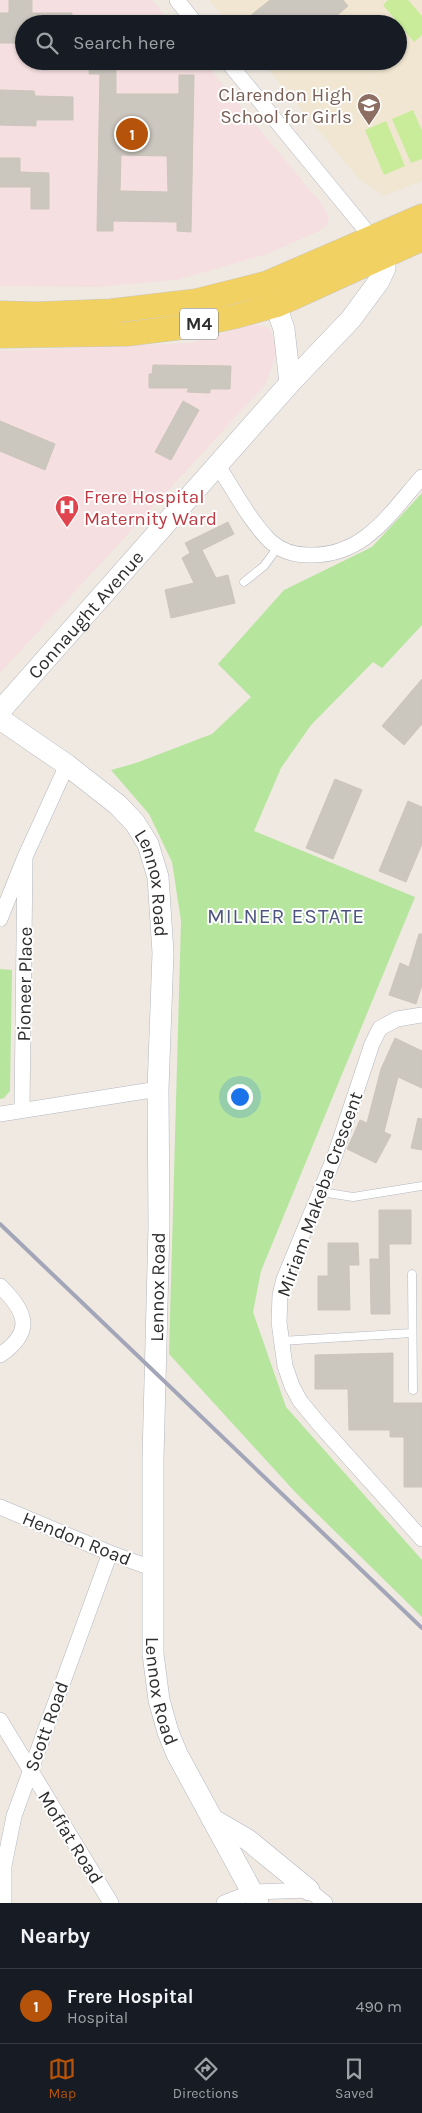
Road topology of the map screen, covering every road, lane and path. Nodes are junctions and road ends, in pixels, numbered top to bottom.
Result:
1 (176, 0) edge
2 (188, 15) edge
3 (234, 70) edge
4 (422, 216) edge
5 (422, 238) edge
6 (379, 247) junction
7 (267, 283) junction
8 (277, 305) junction
9 (0, 313) edge
10 (0, 336) edge
11 (290, 383) junction
12 (218, 466) junction
13 (422, 476) edge
14 (278, 547) junction
15 (244, 582) dead end
16 (0, 711) edge
17 (0, 719) edge
18 (67, 765) junction
19 (25, 857) junction
20 (0, 919) edge
21 (422, 1015) edge
22 (158, 1089) junction
23 (22, 1110) junction
24 (0, 1114) edge
25 (422, 1186) edge
26 (321, 1192) junction
27 (412, 1274) dead end
28 (0, 1286) edge
29 (412, 1333) junction
30 (281, 1341) junction
31 (3, 1353) edge
32 (413, 1390) dead end
33 (0, 1507) edge
34 (422, 1539) edge
35 (110, 1554) junction
36 (154, 1569) junction
37 (0, 1720) edge
38 (30, 1770) junction
39 (212, 1819) junction
40 (317, 1896) edge
41 (255, 1897) edge
42 (4, 1903) edge
43 (111, 1903) edge
44 (224, 1903) edge

1 - 2 street
3 - 6 street
4 - 6 main road, M4
5 - 6 main road, M4
6 - 7 main road, M4
6 - 8 main road, M4
6 - 11 street, Connaught Avenue
7 - 8 street
7 - 9 main road, M4
8 - 10 main road, M4
8 - 11 street
11 - 12 street, Connaught Avenue
12 - 14 street
12 - 16 street, Connaught Avenue
13 - 14 street
14 - 15 lane
17 - 18 street, Lennox Road
18 - 19 street, Pioneer Place
18 - 22 street, Lennox Road
19 - 20 street, Pioneer Place
19 - 23 street, Pioneer Place
21 - 26 street, Miriam Makeba Crescent
22 - 23 street
22 - 36 street, Lennox Road
23 - 24 street
25 - 26 lane
26 - 30 street, Miriam Makeba Crescent
27 - 29 lane
28 - 31 street
29 - 30 lane
29 - 32 lane
30 - 34 street, Miriam Makeba Crescent
33 - 35 street, Hendon Road
35 - 36 street, Hendon Road
35 - 38 street, Scott Road
36 - 39 street, Lennox Road
37 - 38 street, Moffat Road
38 - 42 street, Scott Road
38 - 43 street, Moffat Road
39 - 40 street
39 - 41 street, Lennox Road
40 - 41 street
41 - 44 street

